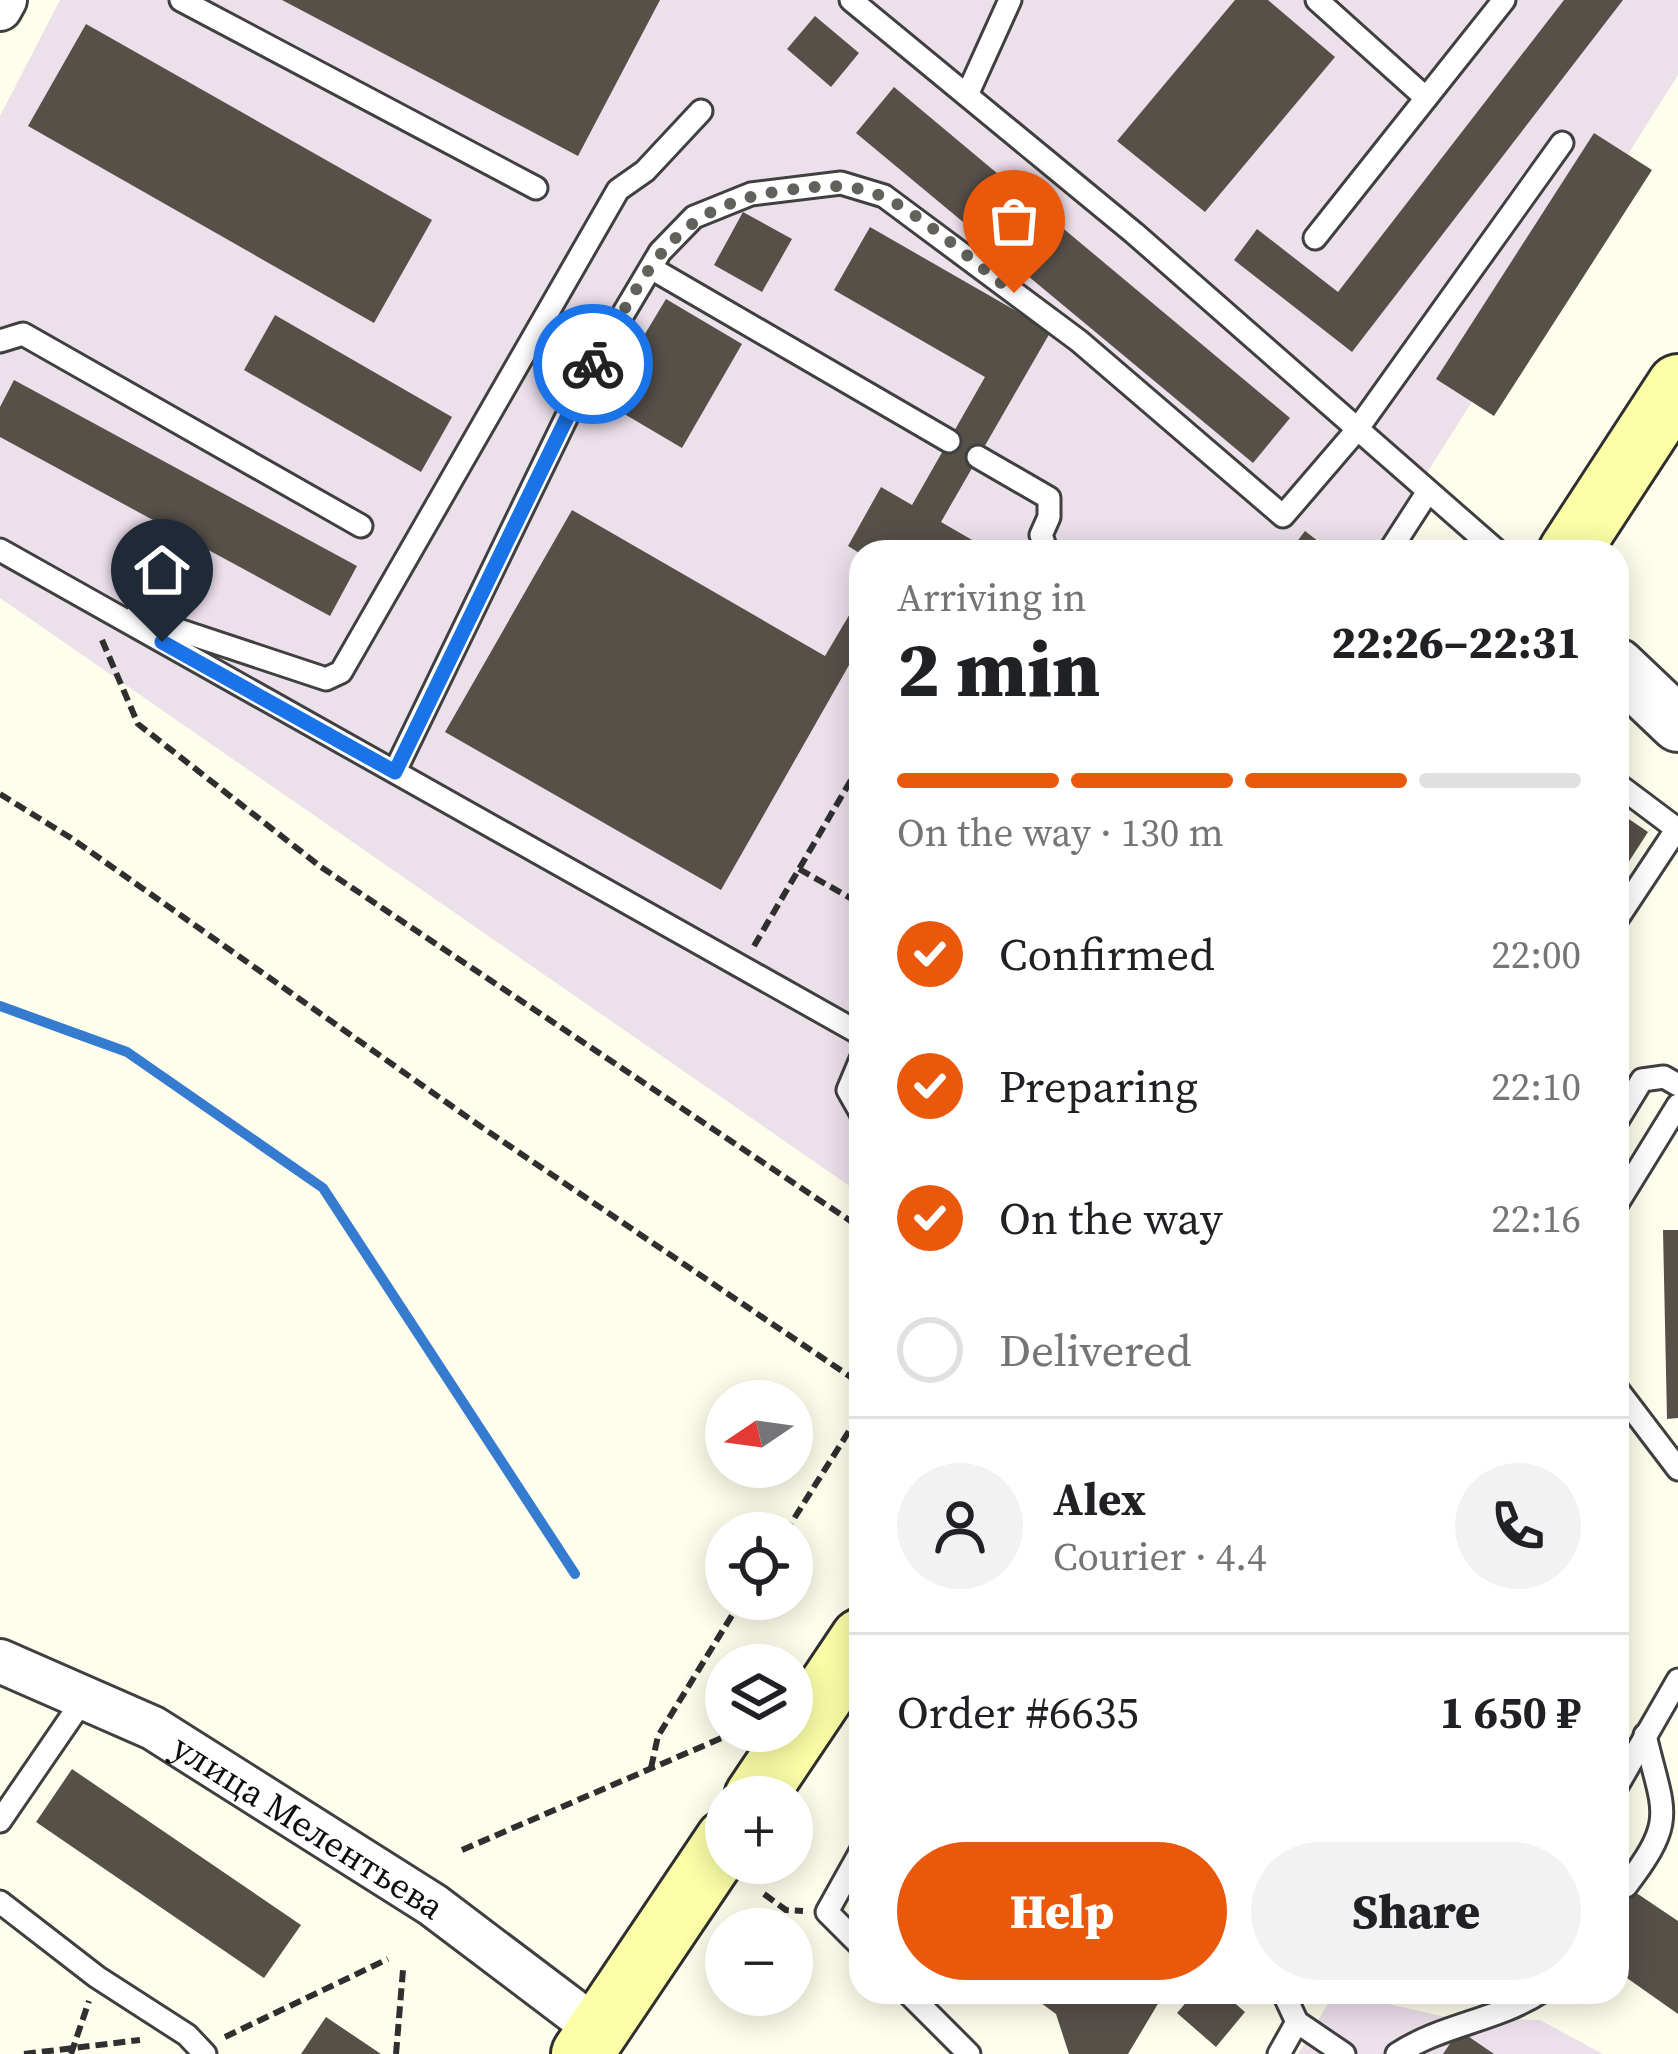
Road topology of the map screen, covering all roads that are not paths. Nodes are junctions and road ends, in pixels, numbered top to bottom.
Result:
1 (5, 0) edge
2 (181, 0) edge
3 (851, 0) edge
4 (1010, 0) edge
5 (1317, 0) edge
6 (1504, 0) edge
7 (0, 9) edge
8 (967, 95) junction
9 (1426, 98) junction
10 (701, 111) dead end
11 (1562, 142) dead end
12 (536, 188) dead end
13 (1316, 238) dead end
14 (651, 268) junction
15 (0, 341) edge
16 (1678, 385) edge
17 (1356, 431) junction
18 (949, 441) dead end
19 (978, 457) dead end
20 (1427, 493) junction
21 (361, 526) dead end
22 (1043, 540) edge
23 (1397, 540) edge
24 (1484, 540) edge
25 (1578, 540) edge
26 (0, 550) edge
27 (85, 598) junction
28 (1629, 677) edge
29 (1678, 724) edge
30 (395, 772) junction
31 (1629, 793) edge
32 (1677, 828) edge
33 (1629, 901) edge
34 (849, 1027) edge
35 (1678, 1085) edge
36 (1629, 1101) edge
37 (1678, 1105) edge
38 (1629, 1185) edge
39 (1629, 1405) edge
40 (1678, 1469) edge
41 (849, 1657) edge
42 (0, 1661) edge
43 (1676, 1690) edge
44 (85, 1697) junction
45 (1645, 1735) junction
46 (1629, 1764) edge
47 (769, 1776) edge
48 (0, 1821) edge
49 (1672, 1825) edge
50 (849, 1873) edge
51 (705, 1875) edge
52 (1629, 1882) edge
53 (0, 1902) edge
54 (849, 1934) edge
55 (919, 2004) edge
56 (1289, 2004) edge
57 (1522, 2004) edge
58 (1297, 2022) junction
59 (197, 2046) edge
60 (602, 2046) edge
61 (969, 2054) edge
62 (1279, 2054) edge
63 (1344, 2054) edge
64 (1397, 2054) edge

1 - 7 street
2 - 12 lane
3 - 8 lane
4 - 8 lane
5 - 9 lane
6 - 9 lane
8 - 17 lane
9 - 13 lane
10 - 27 lane
11 - 17 lane
14 - 17 lane
14 - 18 lane
14 - 30 lane
15 - 21 lane
16 - 25 main road
17 - 20 lane
19 - 22 lane
20 - 23 lane
20 - 24 lane
26 - 27 lane
27 - 30 lane
28 - 29 street
30 - 34 lane
31 - 32 lane
32 - 33 lane
35 - 36 lane
37 - 38 lane
39 - 40 lane
41 - 47 main road
42 - 44 street, улица Мелентьева
43 - 45 lane
44 - 48 lane
44 - 60 street, улица Мелентьева
45 - 46 lane
45 - 49 lane
49 - 52 lane
50 - 54 lane
51 - 60 main road
53 - 59 lane
55 - 61 lane
56 - 58 lane
57 - 64 lane
58 - 62 lane
58 - 63 lane

